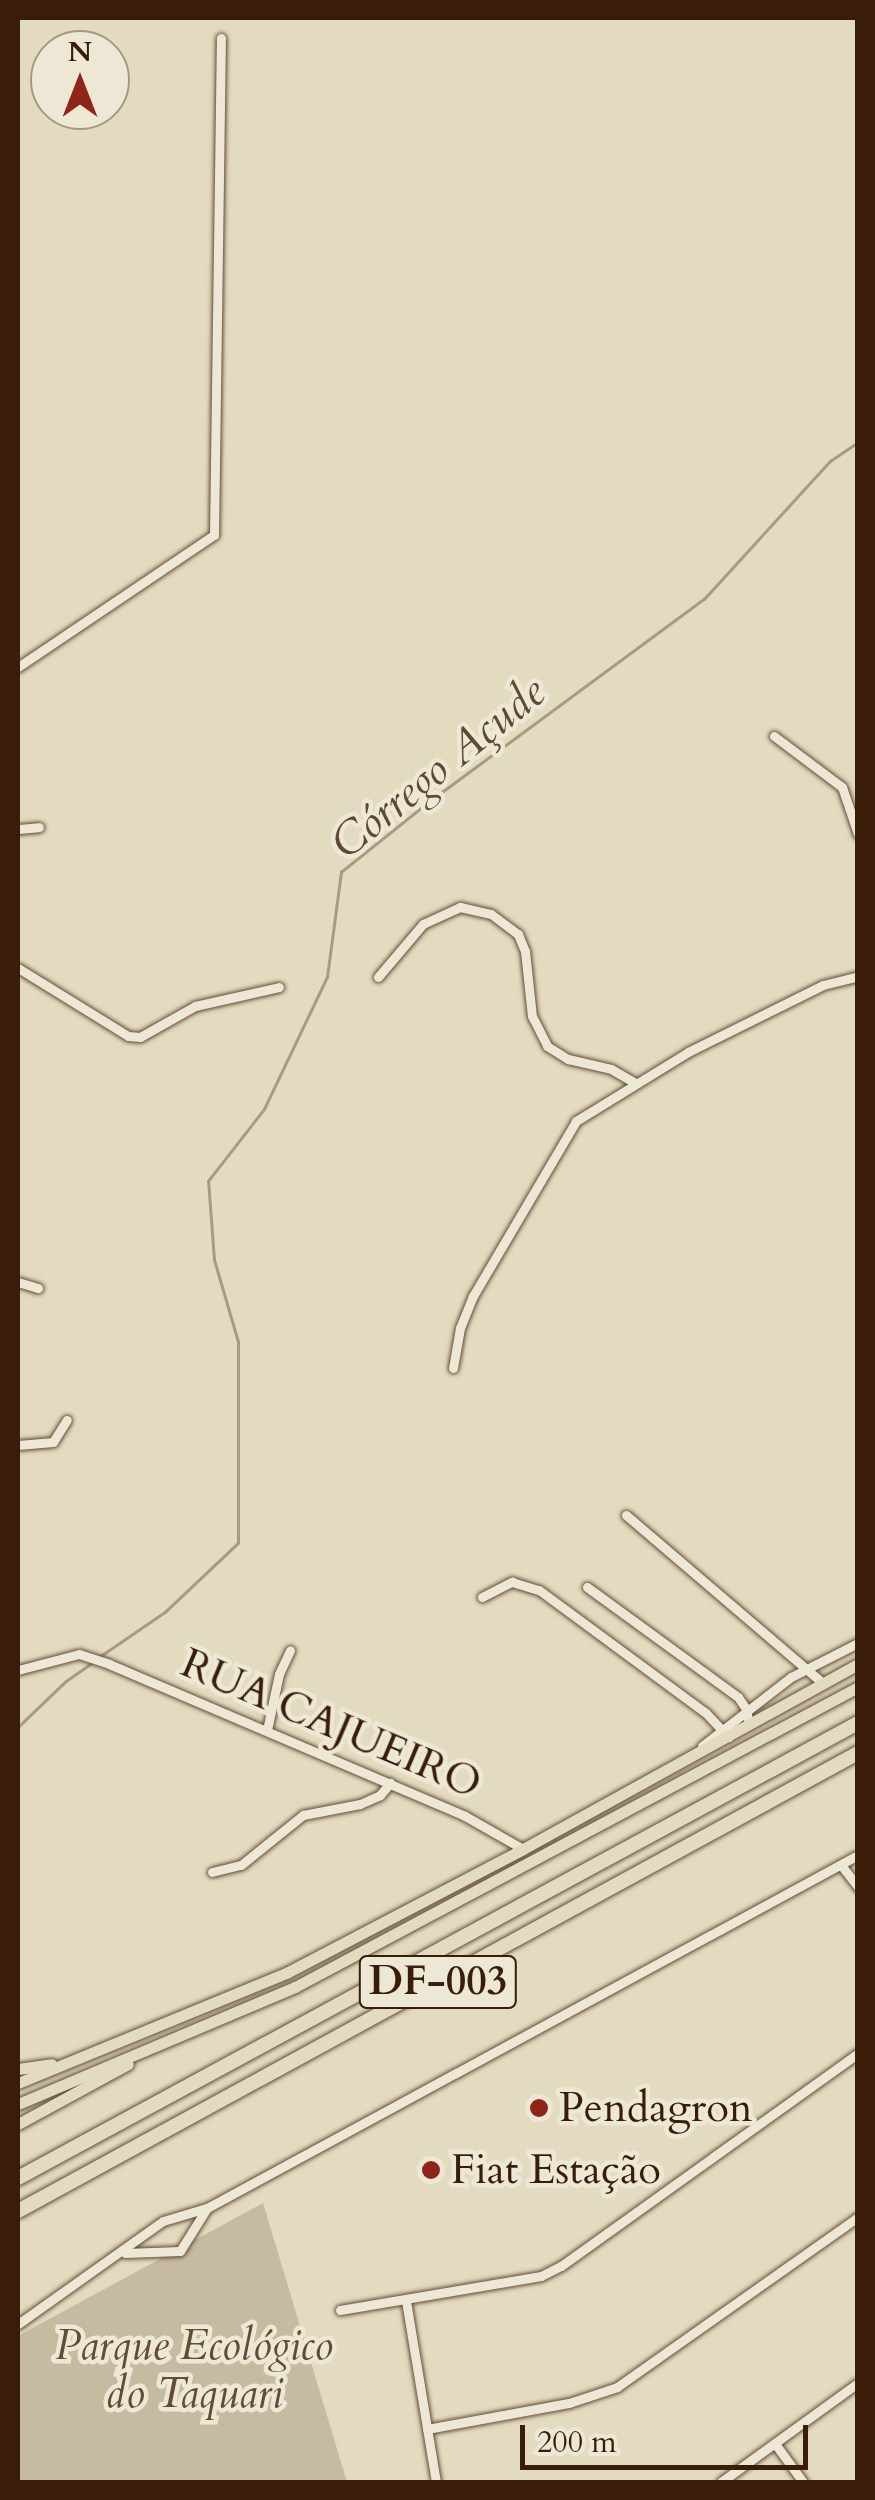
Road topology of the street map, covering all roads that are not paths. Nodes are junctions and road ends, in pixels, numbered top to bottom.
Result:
1 (221, 38) dead end
2 (18, 667) edge
3 (774, 736) dead end
4 (40, 827) dead end
5 (18, 829) edge
6 (858, 834) edge
7 (18, 968) edge
8 (858, 976) edge
9 (378, 977) dead end
10 (279, 987) dead end
11 (635, 1083) junction
12 (18, 1282) edge
13 (38, 1288) dead end
14 (454, 1368) dead end
15 (67, 1420) dead end
16 (18, 1445) edge
17 (626, 1515) dead end
18 (587, 1586) dead end
19 (482, 1598) dead end
20 (858, 1643) edge
21 (290, 1650) dead end
22 (858, 1664) edge
23 (807, 1668) junction
24 (18, 1670) edge
25 (823, 1683) junction
26 (858, 1688) edge
27 (746, 1709) junction
28 (858, 1723) edge
29 (749, 1725) junction
30 (266, 1730) junction
31 (724, 1733) junction
32 (858, 1753) edge
33 (390, 1784) junction
34 (523, 1849) junction
35 (858, 1855) edge
36 (841, 1865) junction
37 (212, 1872) dead end
38 (858, 1887) edge
39 (150, 2049) junction
40 (858, 2053) edge
41 (66, 2063) junction
42 (18, 2069) edge
43 (18, 2083) edge
44 (18, 2104) edge
45 (18, 2124) edge
46 (18, 2178) edge
47 (207, 2208) junction
48 (18, 2212) edge
49 (858, 2218) edge
50 (154, 2229) junction
51 (169, 2252) junction
52 (120, 2254) junction
53 (406, 2301) junction
54 (340, 2310) dead end
55 (18, 2324) edge
56 (858, 2383) edge
57 (426, 2429) junction
58 (776, 2445) junction
59 (436, 2482) edge
60 (721, 2482) edge
61 (803, 2482) edge

1 - 2 street
3 - 6 street
4 - 5 street
7 - 10 street
8 - 11 street
9 - 11 street
11 - 14 street
12 - 13 street
15 - 16 street
17 - 23 street
18 - 27 street
19 - 31 street
20 - 23 street
21 - 30 street
22 - 25 main road
23 - 25 street
23 - 27 street
24 - 30 street, RUA CAJUEIRO
25 - 29 main road
26 - 39 main road
27 - 29 street
27 - 31 street
28 - 46 highway, DF-003
29 - 31 main road
30 - 33 street, RUA CAJUEIRO
31 - 34 main road
32 - 48 highway, DF-003
33 - 34 street, RUA CAJUEIRO
33 - 37 street
34 - 41 main road
35 - 36 street
36 - 38 street
36 - 47 street
39 - 44 main road
39 - 45 main road
40 - 53 street
41 - 42 main road
41 - 43 main road
47 - 50 street
47 - 51 street
49 - 57 street
50 - 51 street
50 - 52 street
51 - 52 street
52 - 55 street
53 - 54 street
53 - 57 street
56 - 58 street
57 - 59 street
58 - 60 street
58 - 61 street

